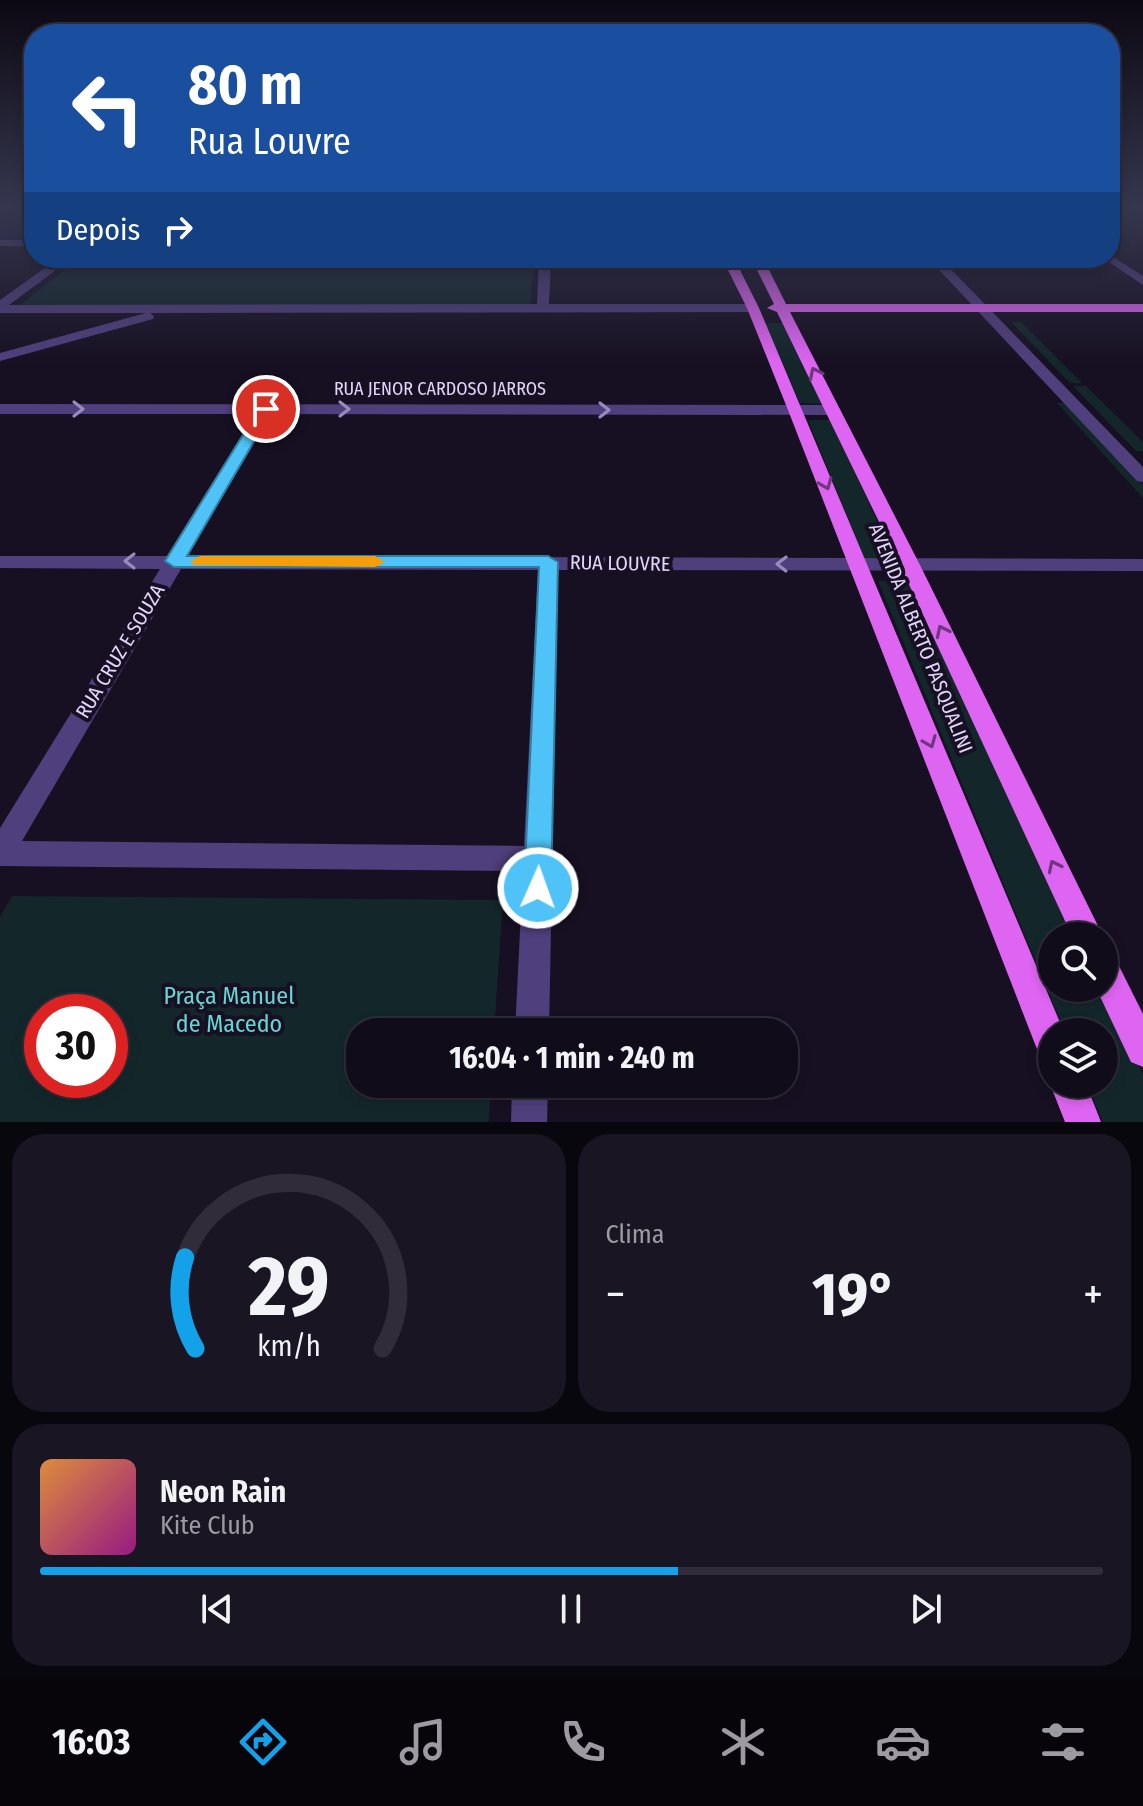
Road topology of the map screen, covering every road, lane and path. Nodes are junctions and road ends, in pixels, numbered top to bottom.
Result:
1 (1120, 265) edge
2 (53, 268) edge
3 (545, 268) edge
4 (733, 268) edge
5 (762, 268) edge
6 (944, 268) edge
7 (1143, 281) edge
8 (983, 307) junction
9 (0, 308) edge
10 (753, 308) junction
11 (784, 308) junction
12 (1143, 308) edge
13 (95, 309) junction
14 (171, 309) junction
15 (543, 309) junction
16 (70, 338) junction
17 (0, 357) edge
18 (0, 409) edge
19 (266, 409) junction
20 (796, 410) junction
21 (833, 410) junction
22 (1143, 477) edge
23 (174, 561) junction
24 (0, 562) edge
25 (548, 562) junction
26 (860, 565) junction
27 (910, 565) junction
28 (1143, 565) edge
29 (0, 853) edge
30 (539, 859) junction
31 (1081, 922) edge
32 (1118, 998) edge
33 (533, 1018) edge
34 (1042, 1018) edge
35 (1143, 1050) edge
36 (530, 1098) edge
37 (1074, 1098) edge
38 (529, 1122) edge
39 (1083, 1122) edge

1 - 7 street
2 - 9 street
3 - 15 street
4 - 10 main road, AVENIDA ALBERTO PASQUALINI
5 - 11 main road, AVENIDA ALBERTO PASQUALINI
6 - 8 street
8 - 11 main road
8 - 12 main road
8 - 22 street
9 - 13 street
10 - 11 main road
10 - 15 street
10 - 20 main road, AVENIDA ALBERTO PASQUALINI
21 -> 11 main road, AVENIDA ALBERTO PASQUALINI
13 - 14 street
13 - 16 street
14 - 15 street
14 - 16 street
16 - 17 street
18 -> 19 street, RUA JENOR CARDOSO JARROS
19 -> 20 street, RUA JENOR CARDOSO JARROS
19 - 23 street, RUA CRUZ E SOUZA
20 - 21 street, RUA JENOR CARDOSO JARROS
20 -> 26 main road, AVENIDA ALBERTO PASQUALINI
21 - 27 main road, AVENIDA ALBERTO PASQUALINI
23 -> 24 street, RUA LOUVRE
23 - 25 street, RUA LOUVRE
23 - 29 street, RUA CRUZ E SOUZA
26 -> 25 street, RUA LOUVRE
25 - 30 street
26 - 27 street, RUA LOUVRE
26 -> 34 main road, AVENIDA ALBERTO PASQUALINI
27 - 28 street, RUA LOUVRE
31 -> 27 main road, AVENIDA ALBERTO PASQUALINI
29 - 30 street
30 - 33 street
32 - 35 main road
36 - 38 street
37 - 39 main road

